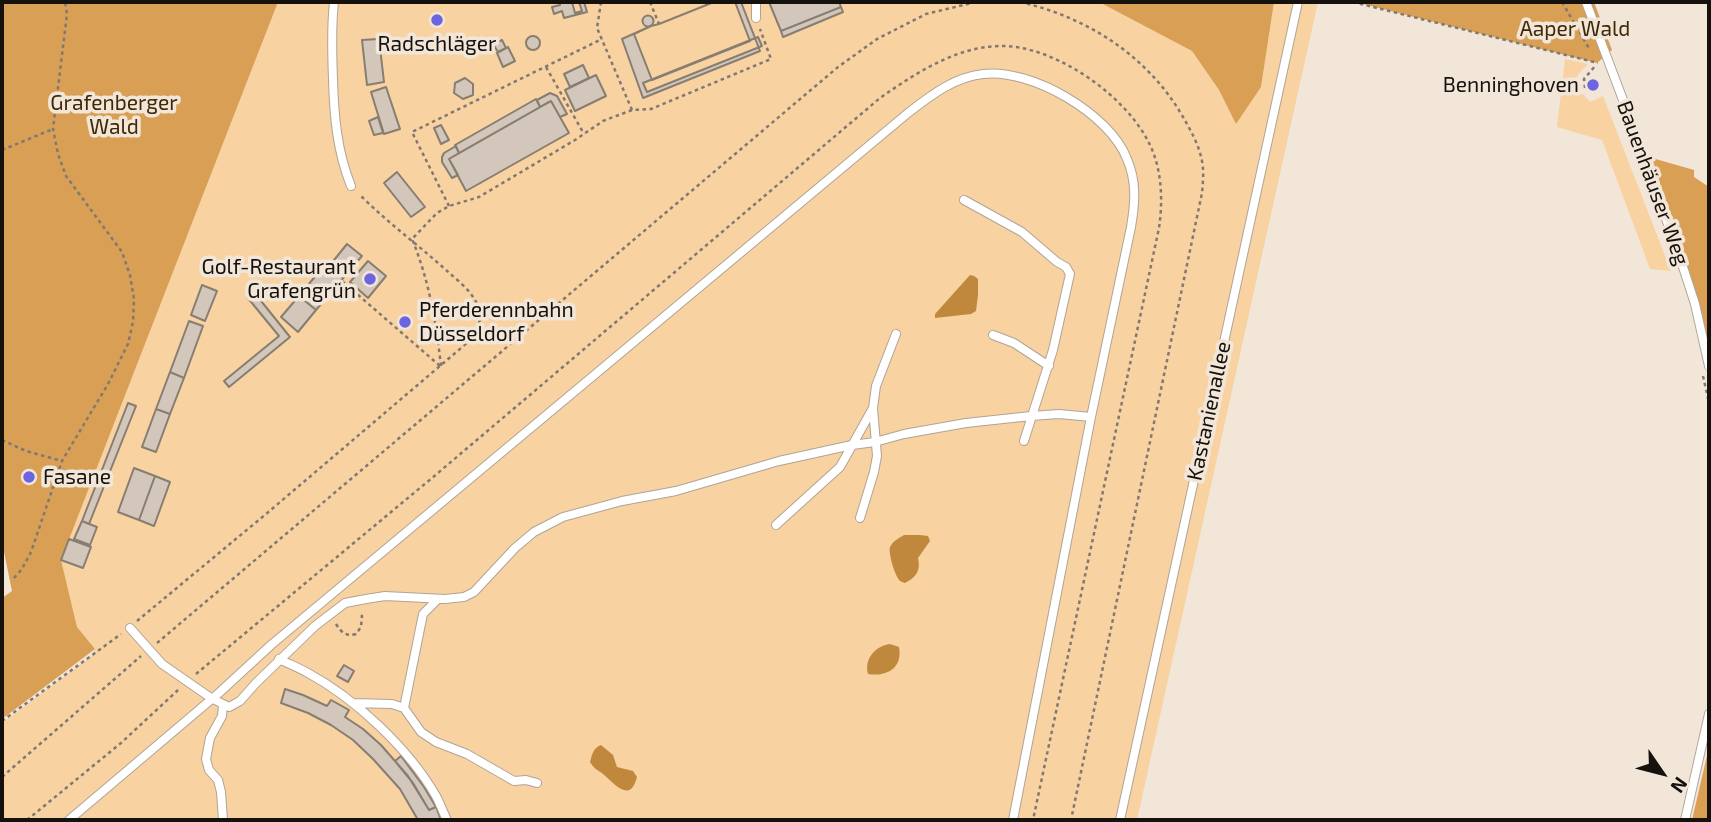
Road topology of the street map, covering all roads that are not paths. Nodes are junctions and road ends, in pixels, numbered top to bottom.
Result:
1 (334, 2) edge
2 (756, 2) edge
3 (1298, 2) edge
4 (1586, 2) edge
5 (757, 18) road end
6 (351, 186) road end
7 (964, 200) dead end
8 (896, 334) dead end
9 (993, 335) dead end
10 (1049, 366) junction
11 (1709, 366) edge
12 (873, 408) junction
13 (1031, 416) junction
14 (1091, 417) junction
15 (1024, 441) dead end
16 (875, 442) junction
17 (852, 445) junction
18 (860, 518) dead end
19 (776, 525) dead end
20 (438, 598) junction
21 (130, 628) road end
22 (279, 659) junction
23 (211, 698) junction
24 (353, 703) junction
25 (223, 705) junction
26 (404, 708) junction
27 (1709, 715) edge
28 (537, 783) dead end
29 (69, 820) edge
30 (223, 820) edge
31 (447, 820) edge
32 (1013, 820) edge
33 (1120, 820) edge
34 (1685, 820) edge

1 - 6 lane
2 - 5 lane
3 - 33 lane, Kastanienallee
4 - 11 lane, Bauenhäuser Weg
7 - 10 lane
8 - 12 lane
9 - 10 lane
10 - 13 lane
12 - 16 lane
12 - 17 lane
13 - 14 lane
13 - 15 lane
13 - 16 lane
14 - 23 lane
14 - 32 lane
16 - 17 lane
16 - 18 lane
17 - 19 lane
17 - 20 lane
20 - 22 lane
20 - 26 lane
21 - 23 lane
22 - 24 lane
22 - 25 lane
23 - 25 lane
23 - 29 lane
24 - 26 lane
24 - 31 lane
25 - 30 lane
26 - 28 lane
27 - 34 lane

